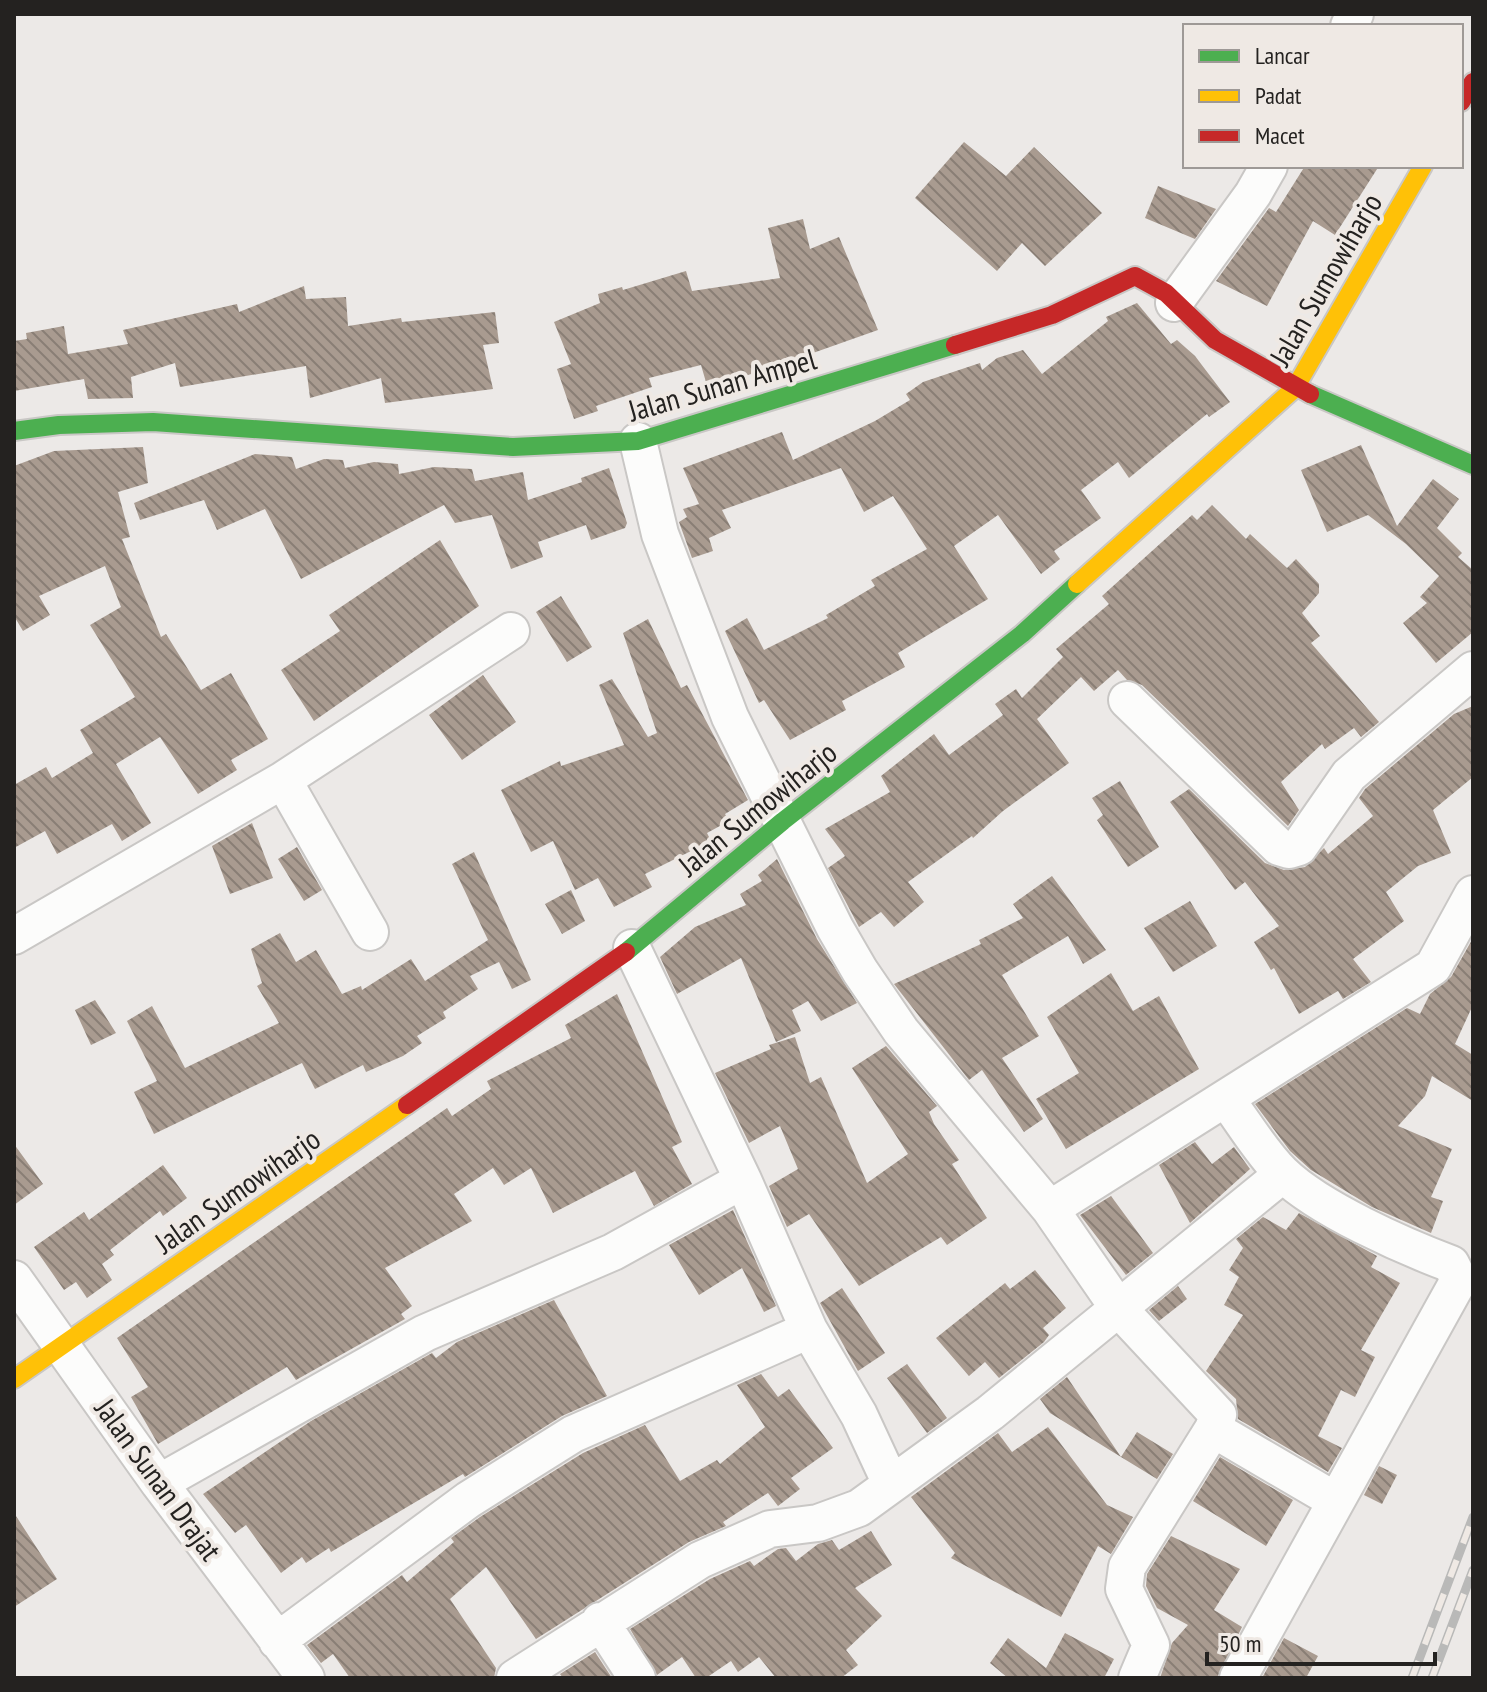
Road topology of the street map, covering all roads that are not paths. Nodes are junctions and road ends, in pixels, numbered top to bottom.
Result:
1 (1268, 168) edge
2 (1422, 168) edge
3 (1174, 303) junction
4 (1295, 388) junction
5 (14, 431) edge
6 (638, 441) junction
7 (1473, 465) edge
8 (511, 631) dead end
9 (1473, 670) edge
10 (1127, 700) dead end
11 (283, 780) junction
12 (783, 821) junction
13 (1473, 894) edge
14 (370, 932) dead end
15 (14, 936) edge
16 (632, 948) junction
17 (1226, 1099) junction
18 (1283, 1174) junction
19 (743, 1180) junction
20 (1050, 1209) junction
21 (14, 1279) edge
22 (1119, 1309) junction
23 (809, 1330) junction
24 (64, 1346) junction
25 (14, 1379) edge
26 (1213, 1429) junction
27 (159, 1483) junction
28 (891, 1484) junction
29 (1336, 1501) junction
30 (600, 1621) junction
31 (277, 1641) junction
32 (306, 1678) edge
33 (515, 1678) edge
34 (637, 1678) edge
35 (1137, 1678) edge
36 (1238, 1678) edge

1 - 3 street
2 - 4 street, Jalan Sumowiharjo
3 - 4 street, Jalan Sunan Ampel
3 - 6 street, Jalan Sunan Ampel
4 - 7 street, Jalan Sunan Ampel
4 - 12 street, Jalan Sumowiharjo
5 - 6 street, Jalan Sunan Ampel
6 - 12 street
8 - 11 street
9 - 10 street
11 - 14 street
11 - 15 street
12 - 16 street, Jalan Sumowiharjo
12 - 20 street
13 - 17 street
16 - 19 street
16 - 24 street, Jalan Sumowiharjo
17 - 18 street
17 - 20 street
18 - 22 street
18 - 29 street
19 - 23 street
19 - 27 street
20 - 22 street
21 - 24 street, Jalan Sunan Drajat
22 - 26 street
22 - 28 street
23 - 28 street
23 - 31 street
24 - 25 street, Jalan Sumowiharjo
24 - 27 street, Jalan Sunan Drajat
26 - 29 street
26 - 35 street
27 - 31 street, Jalan Sunan Drajat
28 - 30 street
29 - 36 street
30 - 33 street
30 - 34 street
31 - 32 street, Jalan Sunan Drajat

